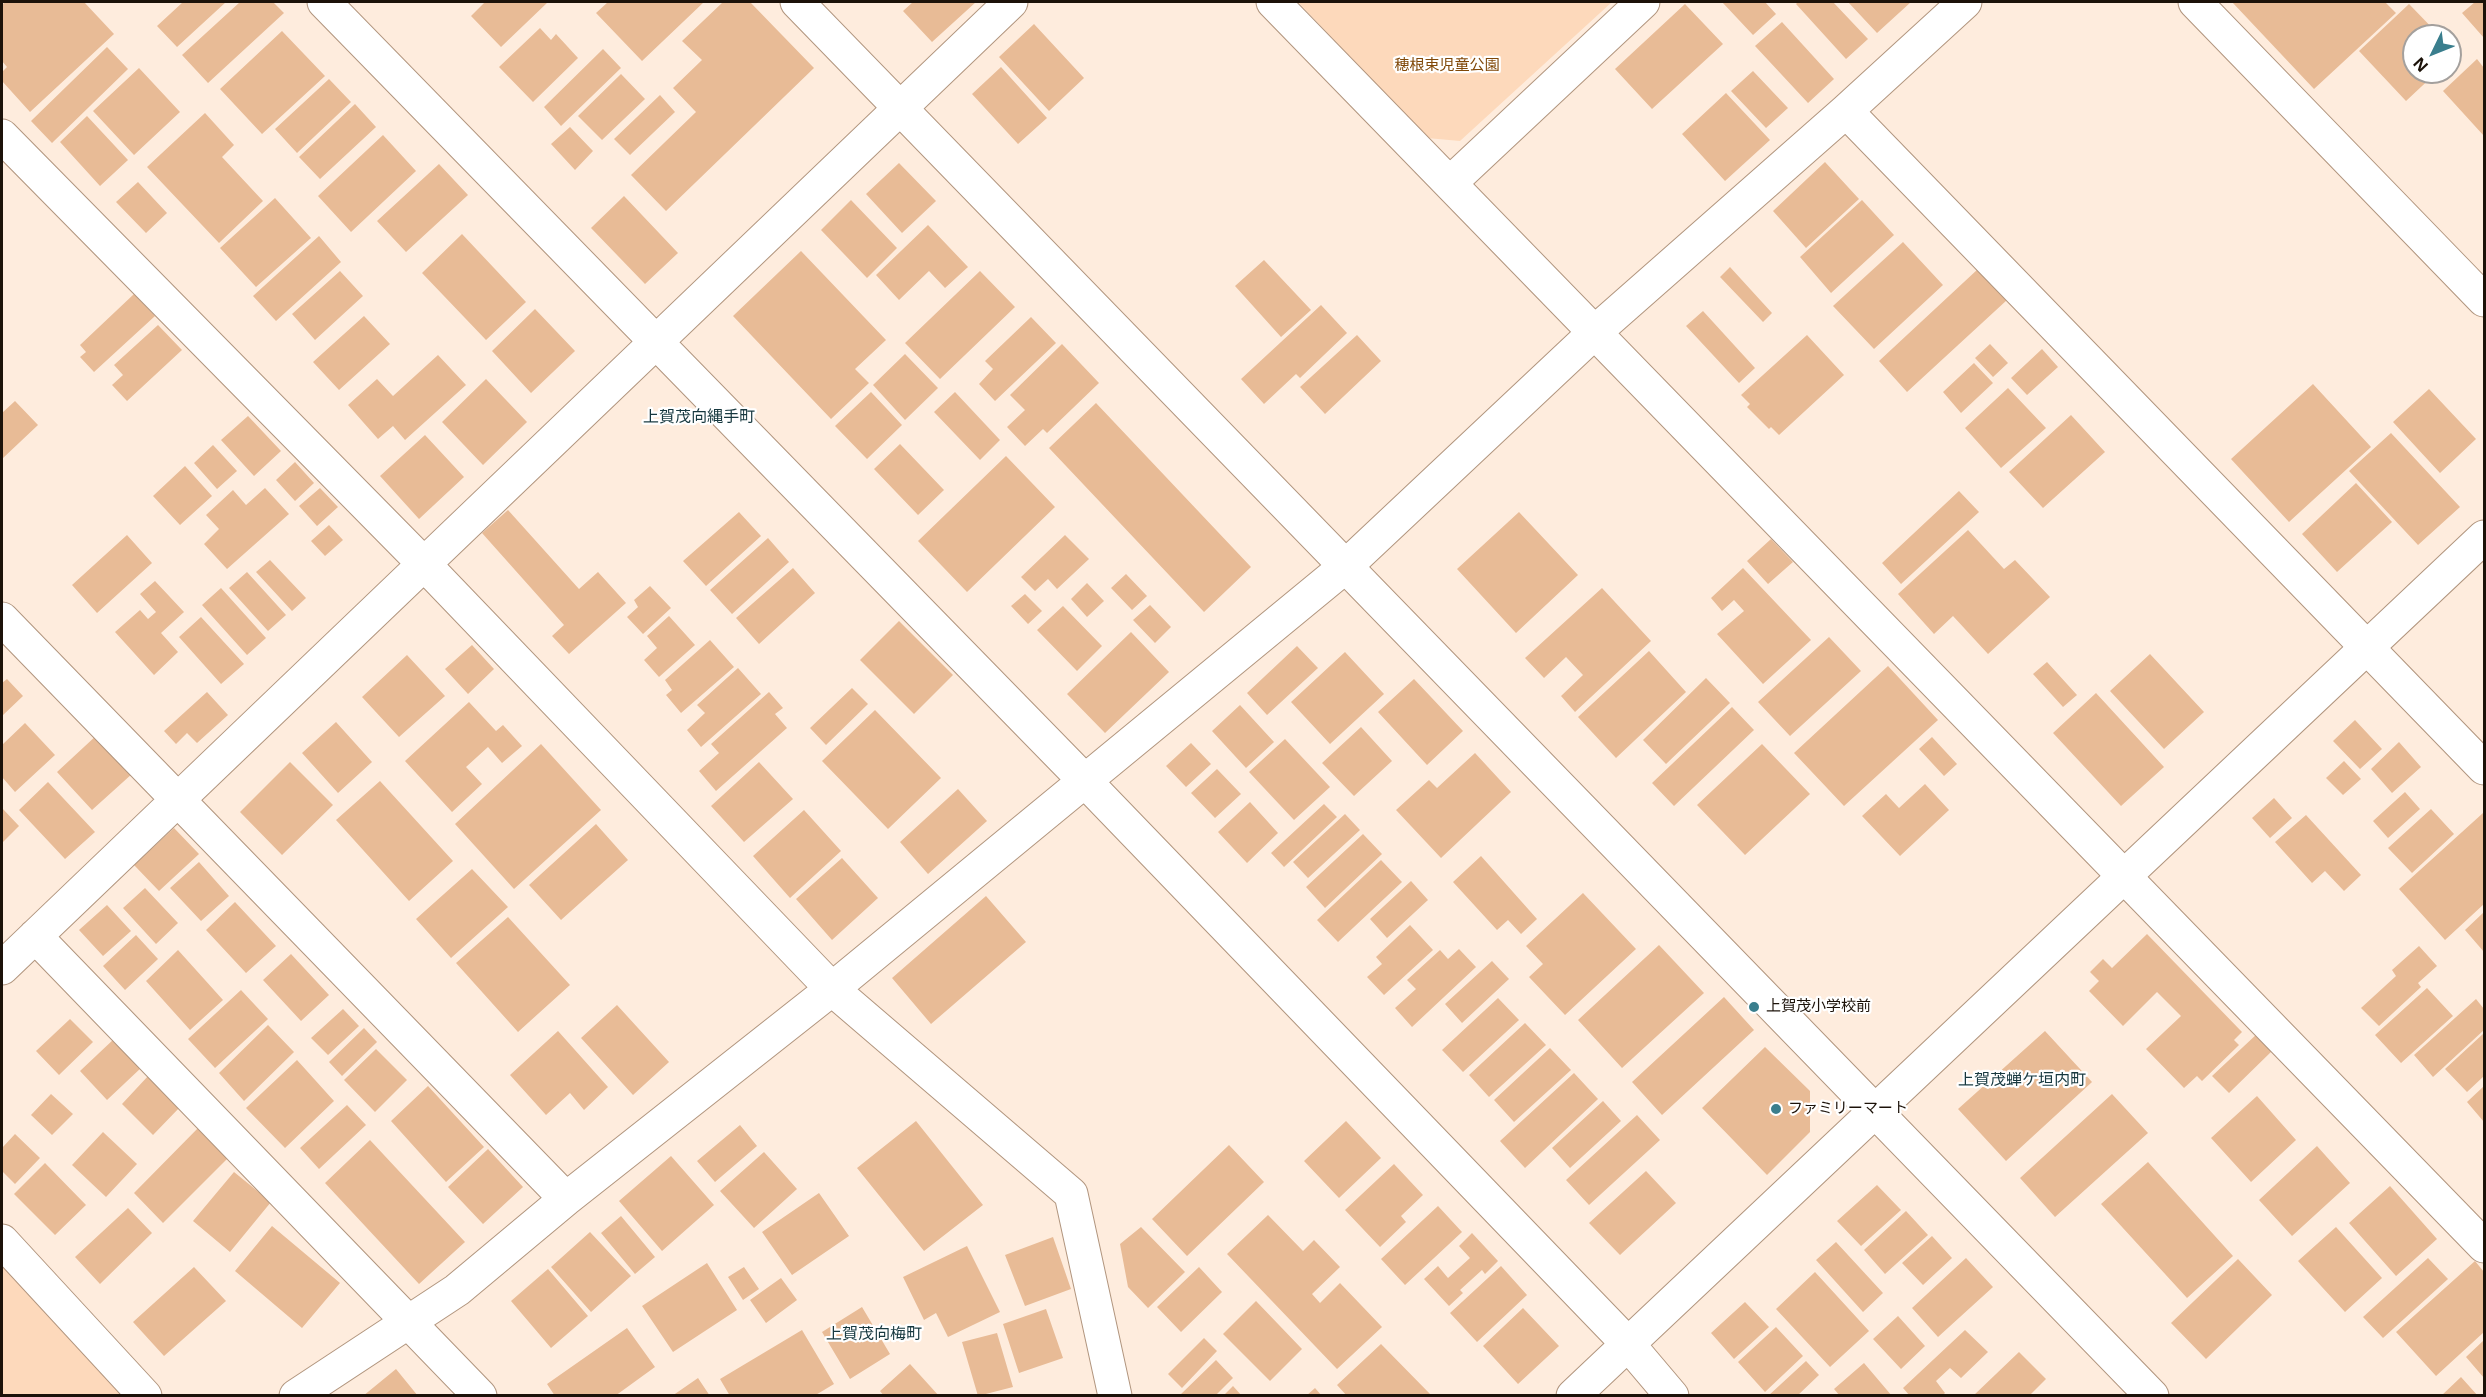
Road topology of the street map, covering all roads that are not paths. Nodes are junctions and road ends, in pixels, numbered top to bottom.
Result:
1 (324, 2) edge
2 (797, 2) edge
3 (1011, 2) edge
4 (1273, 2) edge
5 (1643, 2) edge
6 (1965, 2) edge
7 (2195, 2) edge
8 (900, 108) junction
9 (1846, 111) junction
10 (2, 136) edge
11 (1450, 183) junction
12 (2484, 300) edge
13 (1595, 332) junction
14 (657, 340) junction
15 (2484, 537) edge
16 (424, 564) junction
17 (1346, 566) junction
18 (2, 619) edge
19 (2368, 646) junction
20 (2484, 768) edge
21 (1085, 781) junction
22 (177, 800) junction
23 (2124, 876) junction
24 (34, 936) junction
25 (2, 968) edge
26 (832, 988) junction
27 (1875, 1111) junction
28 (566, 1199) junction
29 (2, 1241) edge
30 (2484, 1246) edge
31 (410, 1321) junction
32 (1628, 1344) junction
33 (145, 1395) edge
34 (296, 1395) edge
35 (480, 1395) edge
36 (1115, 1395) edge
37 (1573, 1395) edge
38 (1672, 1395) edge
39 (2152, 1395) edge

1 - 14 street
2 - 8 street
3 - 8 street
4 - 11 street
5 - 11 street
6 - 9 street
7 - 12 street
8 - 14 street
8 - 17 street
9 - 13 street
9 - 19 street
10 - 16 street
11 - 13 street
13 - 17 street
13 - 23 street
14 - 16 street
14 - 21 street
15 - 19 street
16 - 22 street
16 - 26 street
17 - 21 street
17 - 27 street
18 - 22 street
19 - 20 street
19 - 23 street
21 - 26 street
21 - 32 street
22 - 24 street
22 - 28 street
23 - 27 street
23 - 30 street
24 - 25 street
24 - 31 street
26 - 28 street
26 - 36 street
27 - 32 street
27 - 39 street
28 - 31 street
29 - 33 street
31 - 34 street
31 - 35 street
32 - 37 street
32 - 38 street

